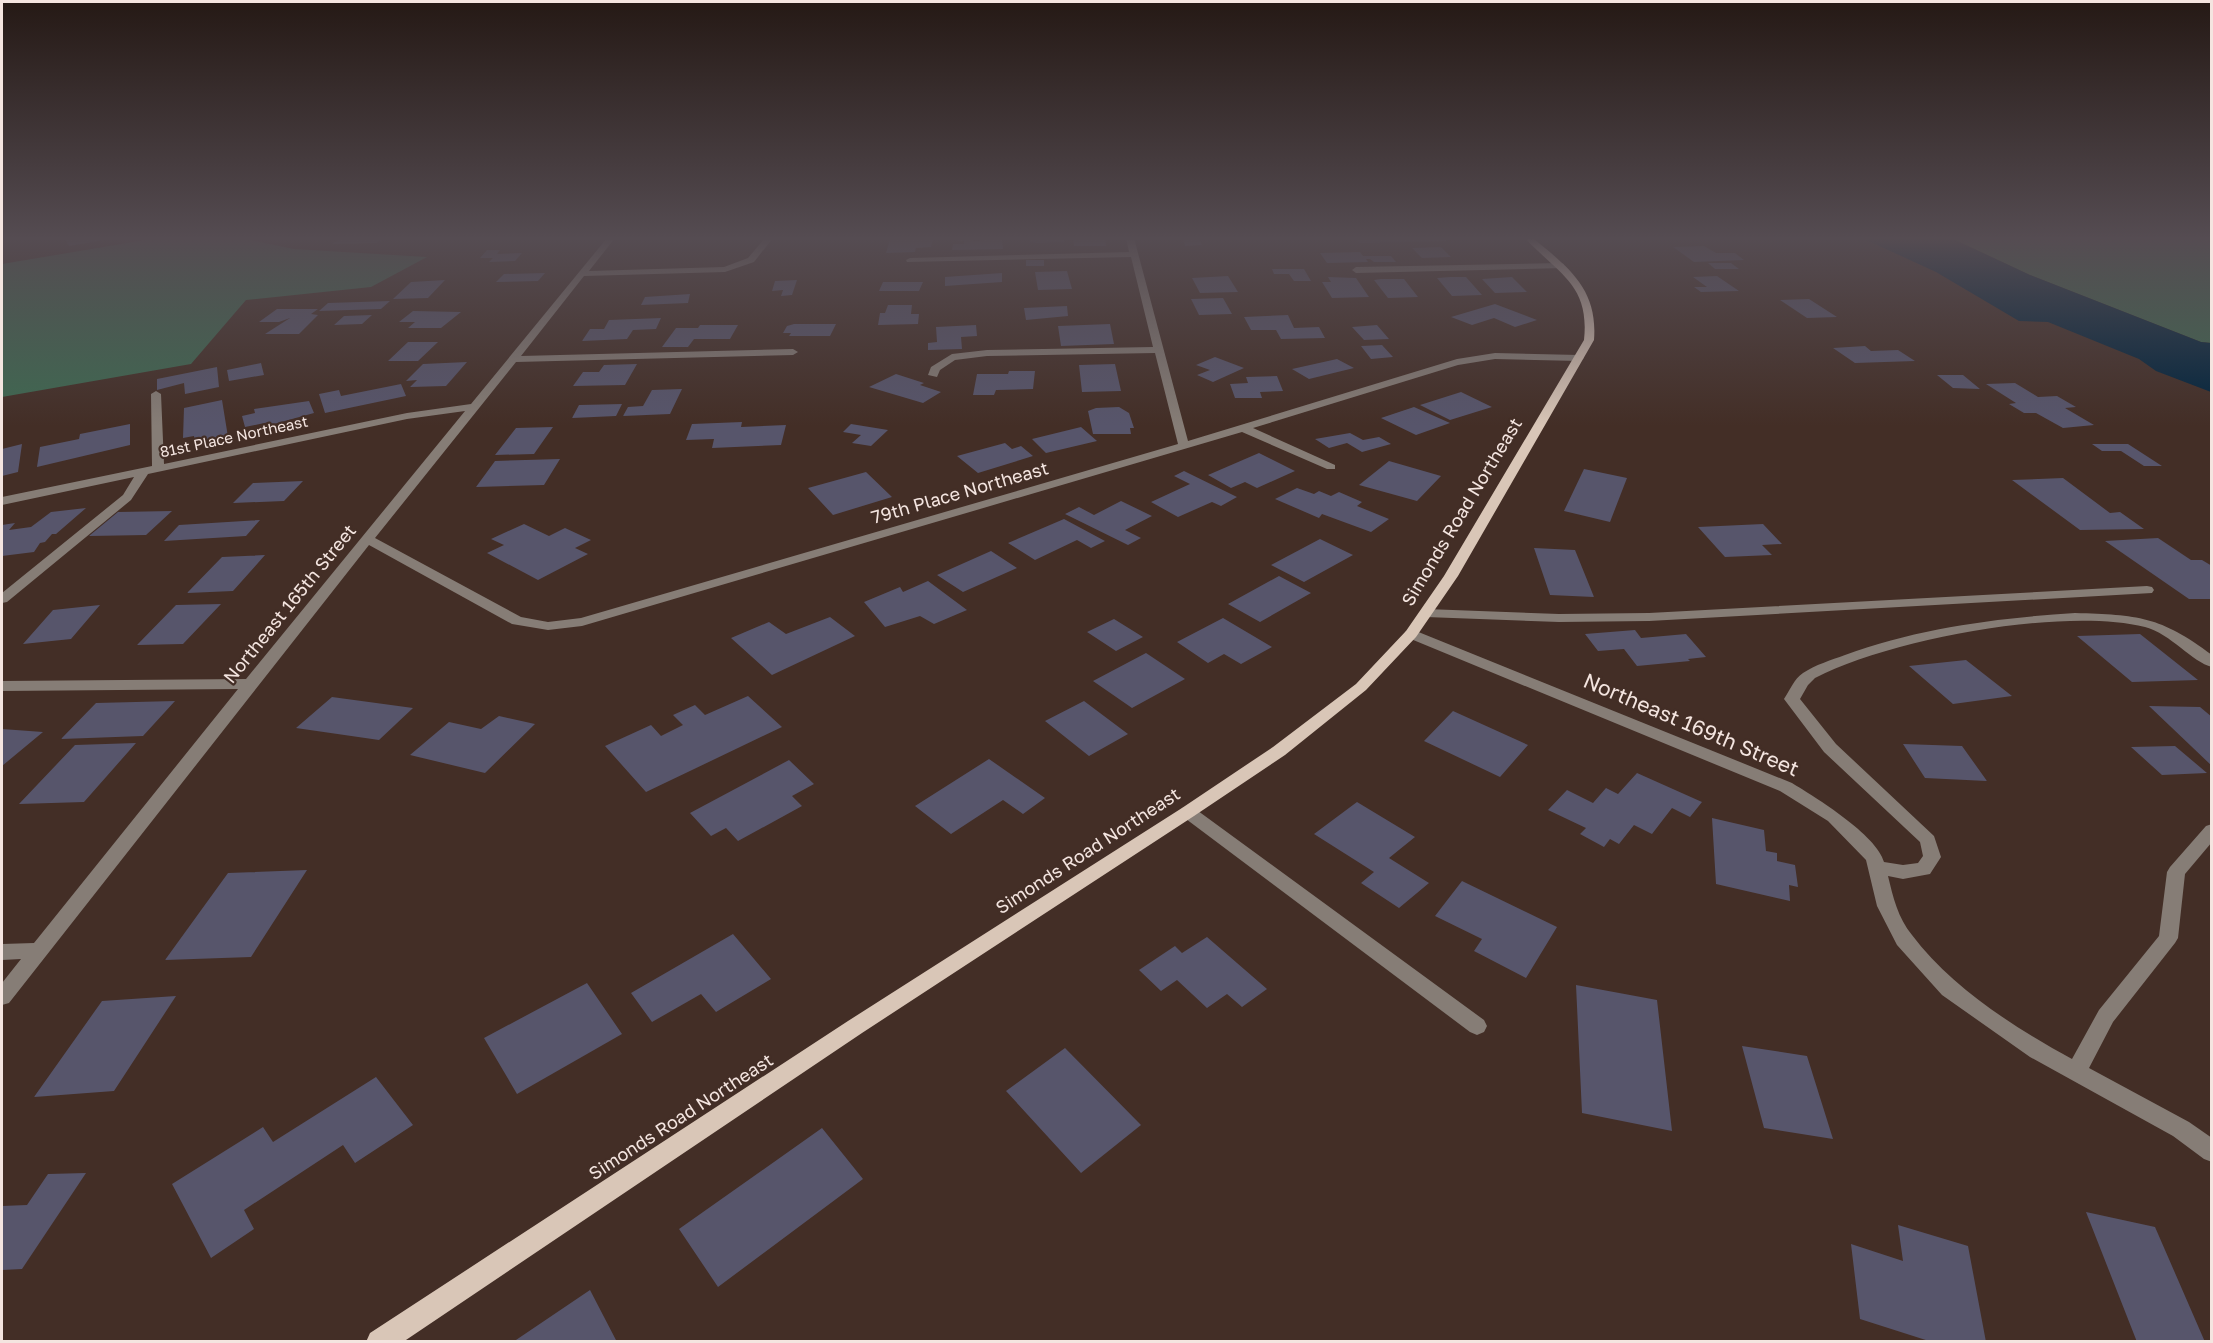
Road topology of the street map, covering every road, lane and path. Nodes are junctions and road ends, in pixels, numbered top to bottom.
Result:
1 (561, 301) edge
2 (1146, 301) edge
3 (1586, 301) edge
4 (1159, 350) junction
5 (793, 352) dead end
6 (1579, 358) junction
7 (515, 359) junction
8 (933, 375) dead end
9 (156, 394) dead end
10 (474, 406) junction
11 (1243, 428) junction
12 (1184, 446) junction
13 (1331, 467) dead end
14 (158, 468) junction
15 (144, 471) junction
16 (2, 501) edge
17 (367, 539) junction
18 (2147, 590) dead end
19 (2, 599) edge
20 (1425, 613) junction
21 (1411, 634) junction
22 (2211, 663) edge
23 (250, 684) junction
24 (2, 686) edge
25 (1188, 812) junction
26 (2211, 830) edge
27 (1877, 867) junction
28 (40, 950) junction
29 (2, 952) edge
30 (2, 997) edge
31 (1477, 1026) dead end
32 (2076, 1072) junction
33 (2211, 1152) edge
34 (379, 1341) edge

1 - 7 street, Northeast 165th Street
2 - 4 street
3 - 6 main road, Simonds Road Northeast
4 - 8 street
4 - 12 street
5 - 7 street
6 - 11 street, 79th Place Northeast
6 - 20 main road, Simonds Road Northeast
7 - 10 street, Northeast 165th Street
9 - 14 street
10 - 14 street, 81st Place Northeast
10 - 17 street, Northeast 165th Street
11 - 12 street, 79th Place Northeast
11 - 13 street
12 - 17 street, 79th Place Northeast
14 - 15 street, 81st Place Northeast
15 - 16 street, 81st Place Northeast
15 - 19 street
17 - 23 street, Northeast 165th Street
18 - 20 street
20 - 21 main road, Simonds Road Northeast
21 - 25 main road, Simonds Road Northeast
21 - 27 street, Northeast 169th Street
22 - 27 street
23 - 24 street
23 - 28 street, Northeast 165th Street
25 - 31 street
25 - 34 main road, Simonds Road Northeast
26 - 32 street
27 - 32 street, Northeast 169th Street
28 - 29 street
28 - 30 street, Northeast 165th Street
32 - 33 street, Northeast 169th Street

